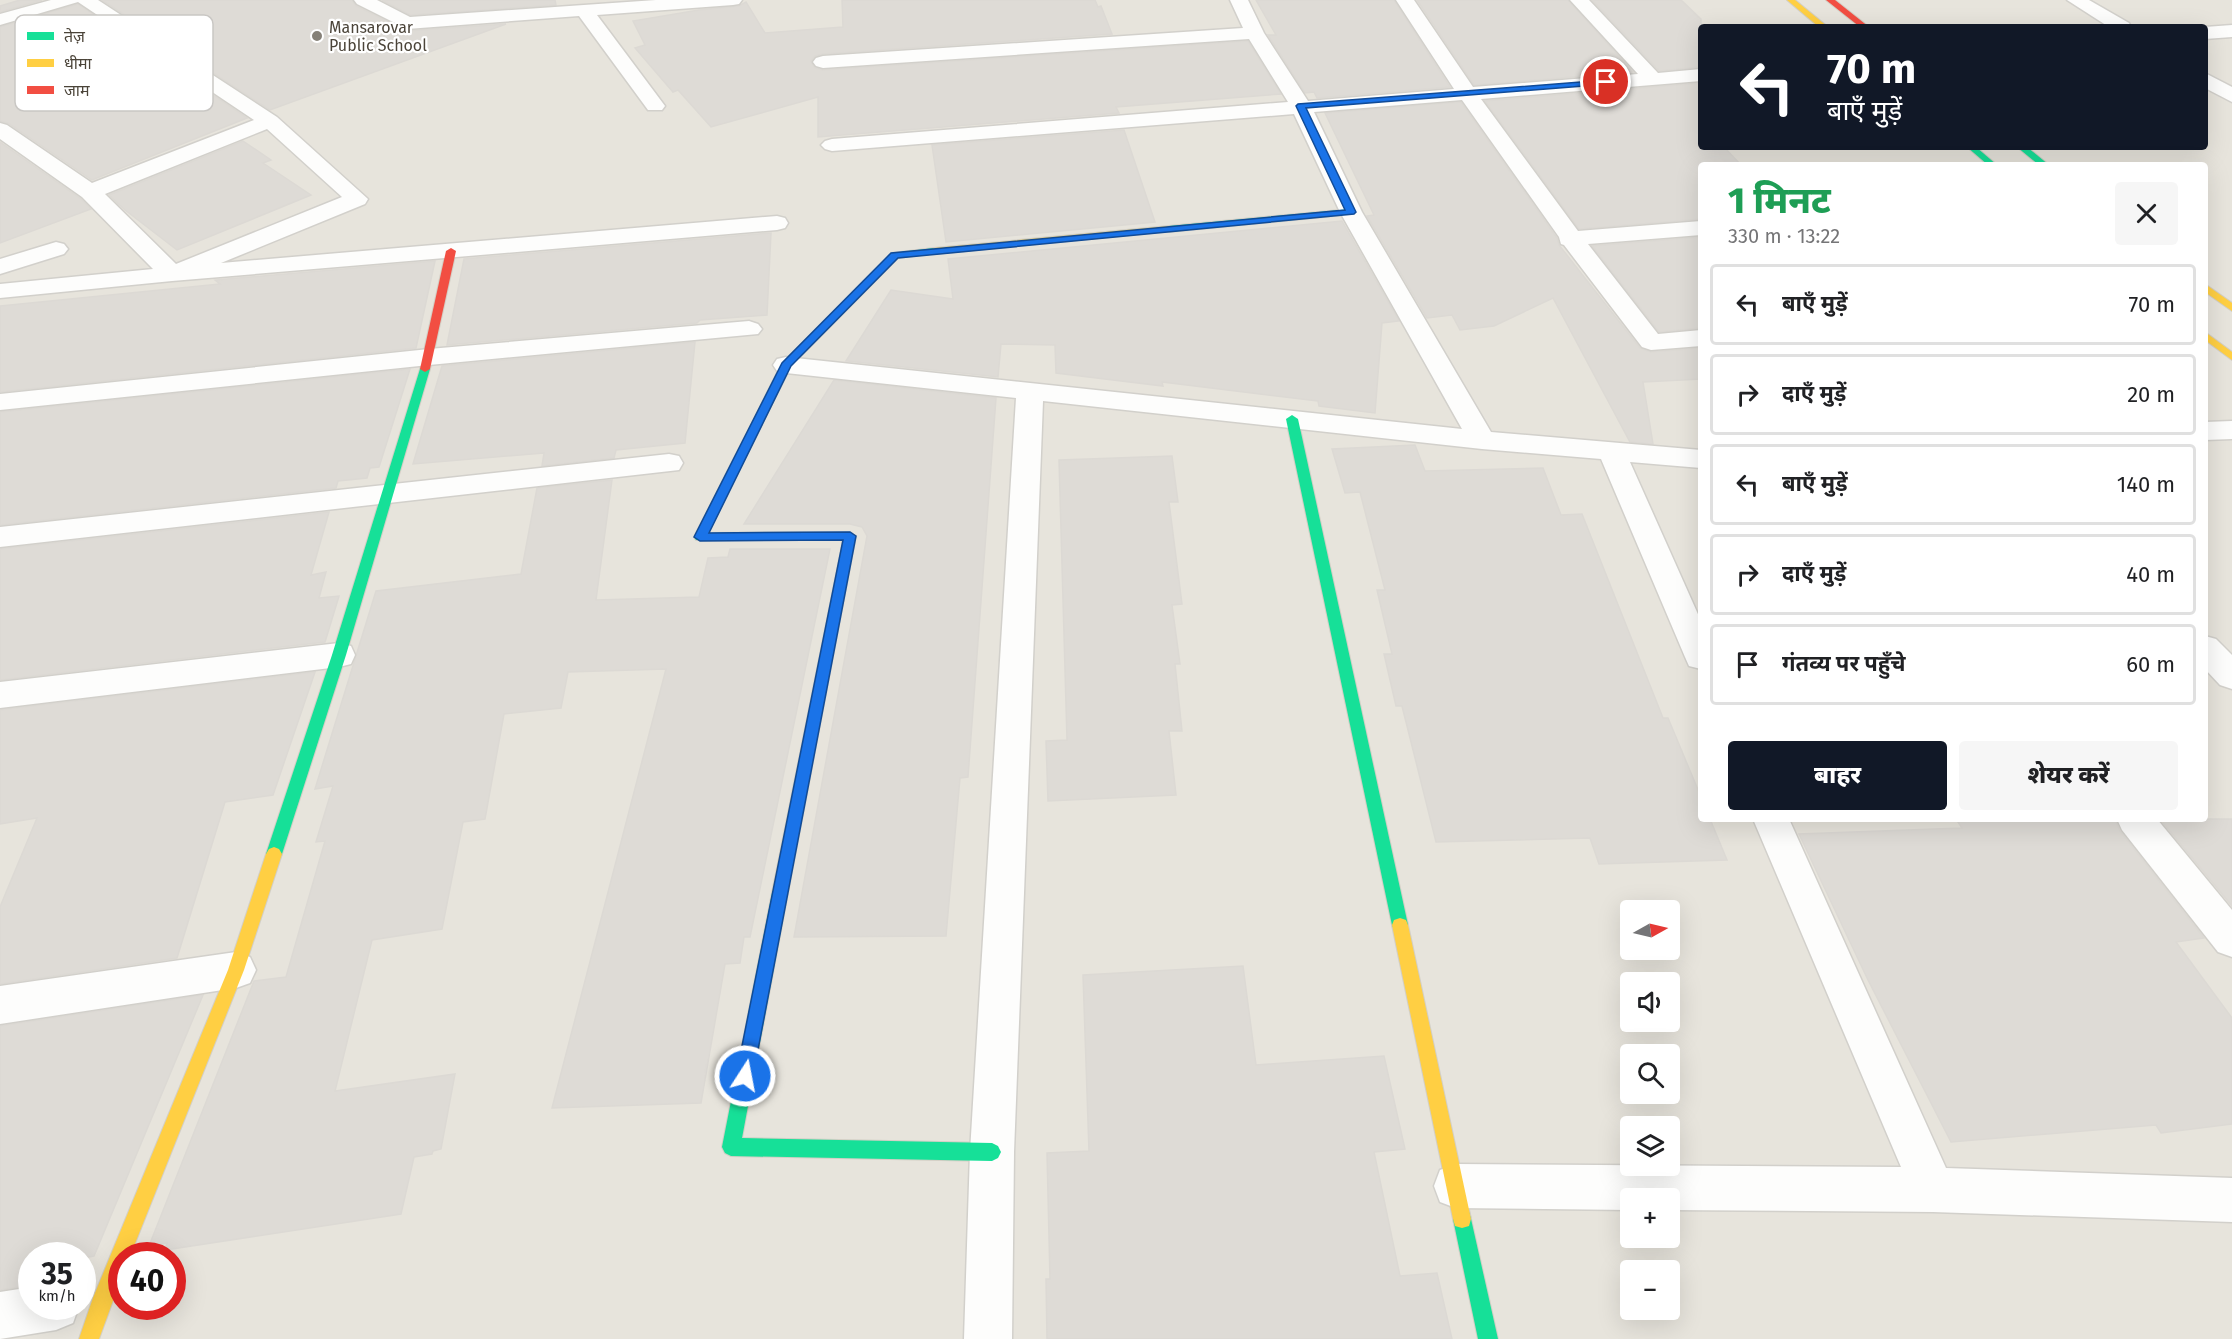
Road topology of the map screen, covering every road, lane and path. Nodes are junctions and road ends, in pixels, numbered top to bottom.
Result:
1 (70, 0) edge
2 (86, 0) edge
3 (363, 0) edge
4 (733, 0) edge
5 (1239, 0) edge
6 (1405, 0) edge
7 (1579, 0) edge
8 (1791, 0) edge
9 (1830, 0) edge
10 (2076, 0) edge
11 (521, 7) edge
12 (584, 10) junction
13 (18, 15) edge
14 (109, 15) edge
15 (15, 16) edge
16 (0, 20) edge
17 (1820, 24) edge
18 (1861, 24) edge
19 (2117, 24) edge
20 (2232, 31) edge
21 (1255, 33) junction
22 (2208, 33) edge
23 (823, 62) dead end
24 (1698, 75) edge
25 (1653, 79) junction
26 (2208, 81) edge
27 (213, 84) edge
28 (1466, 94) junction
29 (2232, 96) edge
30 (655, 106) dead end
31 (1301, 106) junction
32 (270, 121) junction
33 (0, 129) edge
34 (832, 145) dead end
35 (1975, 150) edge
36 (2026, 150) edge
37 (1989, 162) edge
38 (2041, 162) edge
39 (90, 192) junction
40 (1351, 212) junction
41 (777, 223) dead end
42 (1698, 228) edge
43 (1569, 239) junction
44 (56, 249) dead end
45 (451, 251) junction
46 (0, 267) edge
47 (172, 274) junction
48 (2208, 289) edge
49 (0, 291) edge
50 (2232, 308) edge
51 (749, 329) dead end
52 (2208, 337) edge
53 (1698, 338) edge
54 (429, 357) junction
55 (2232, 357) edge
56 (786, 365) junction
57 (1030, 393) junction
58 (0, 402) edge
59 (1292, 419) junction
60 (2232, 430) edge
61 (2208, 431) edge
62 (1482, 440) junction
63 (1611, 452) junction
64 (1698, 459) edge
65 (669, 463) dead end
66 (386, 495) junction
67 (0, 537) edge
68 (2232, 642) edge
69 (2208, 646) edge
70 (2208, 649) edge
71 (1698, 650) edge
72 (339, 655) junction
73 (2232, 676) edge
74 (0, 695) edge
75 (1772, 822) edge
76 (2137, 822) edge
77 (2232, 939) edge
78 (236, 970) junction
79 (0, 1005) edge
80 (992, 1152) junction
81 (1456, 1186) junction
82 (1933, 1191) junction
83 (2232, 1200) edge
84 (96, 1301) edge
85 (18, 1313) edge
86 (0, 1316) edge
87 (988, 1339) edge
88 (1488, 1339) edge

1 - 13 street
2 - 14 street
3 - 11 street
4 - 12 street
5 - 21 street
6 - 28 street
7 - 25 street
8 - 17 street
9 - 18 street
10 - 19 street
11 - 12 street
12 - 30 street
15 - 16 street
20 - 22 street
21 - 23 street
21 - 31 street
24 - 25 street
25 - 28 street
26 - 29 street
27 - 32 street
28 - 31 street
28 - 43 street
31 - 34 street
31 - 40 street
32 - 39 street
32 - 47 street
33 - 39 street
35 - 37 street
36 - 38 street
39 - 47 street
40 - 56 street
40 - 62 street
41 - 45 street
42 - 43 street
43 - 53 street
44 - 46 street
45 - 47 street
45 - 54 street
47 - 49 street
48 - 50 street
51 - 54 street
52 - 55 street
54 - 58 street
54 - 66 street
56 - 57 street
56 - 80 street
57 - 59 street
57 - 80 street
59 - 62 street
59 - 81 street
60 - 61 street
62 - 63 street
63 - 64 street
63 - 71 street
65 - 66 street
66 - 67 street
66 - 72 street
68 - 69 street
70 - 73 street
72 - 74 street
72 - 78 street
75 - 82 street
76 - 77 street
78 - 79 street
78 - 84 street
80 - 87 street
81 - 82 street
81 - 88 street
82 - 83 street
85 - 86 street

